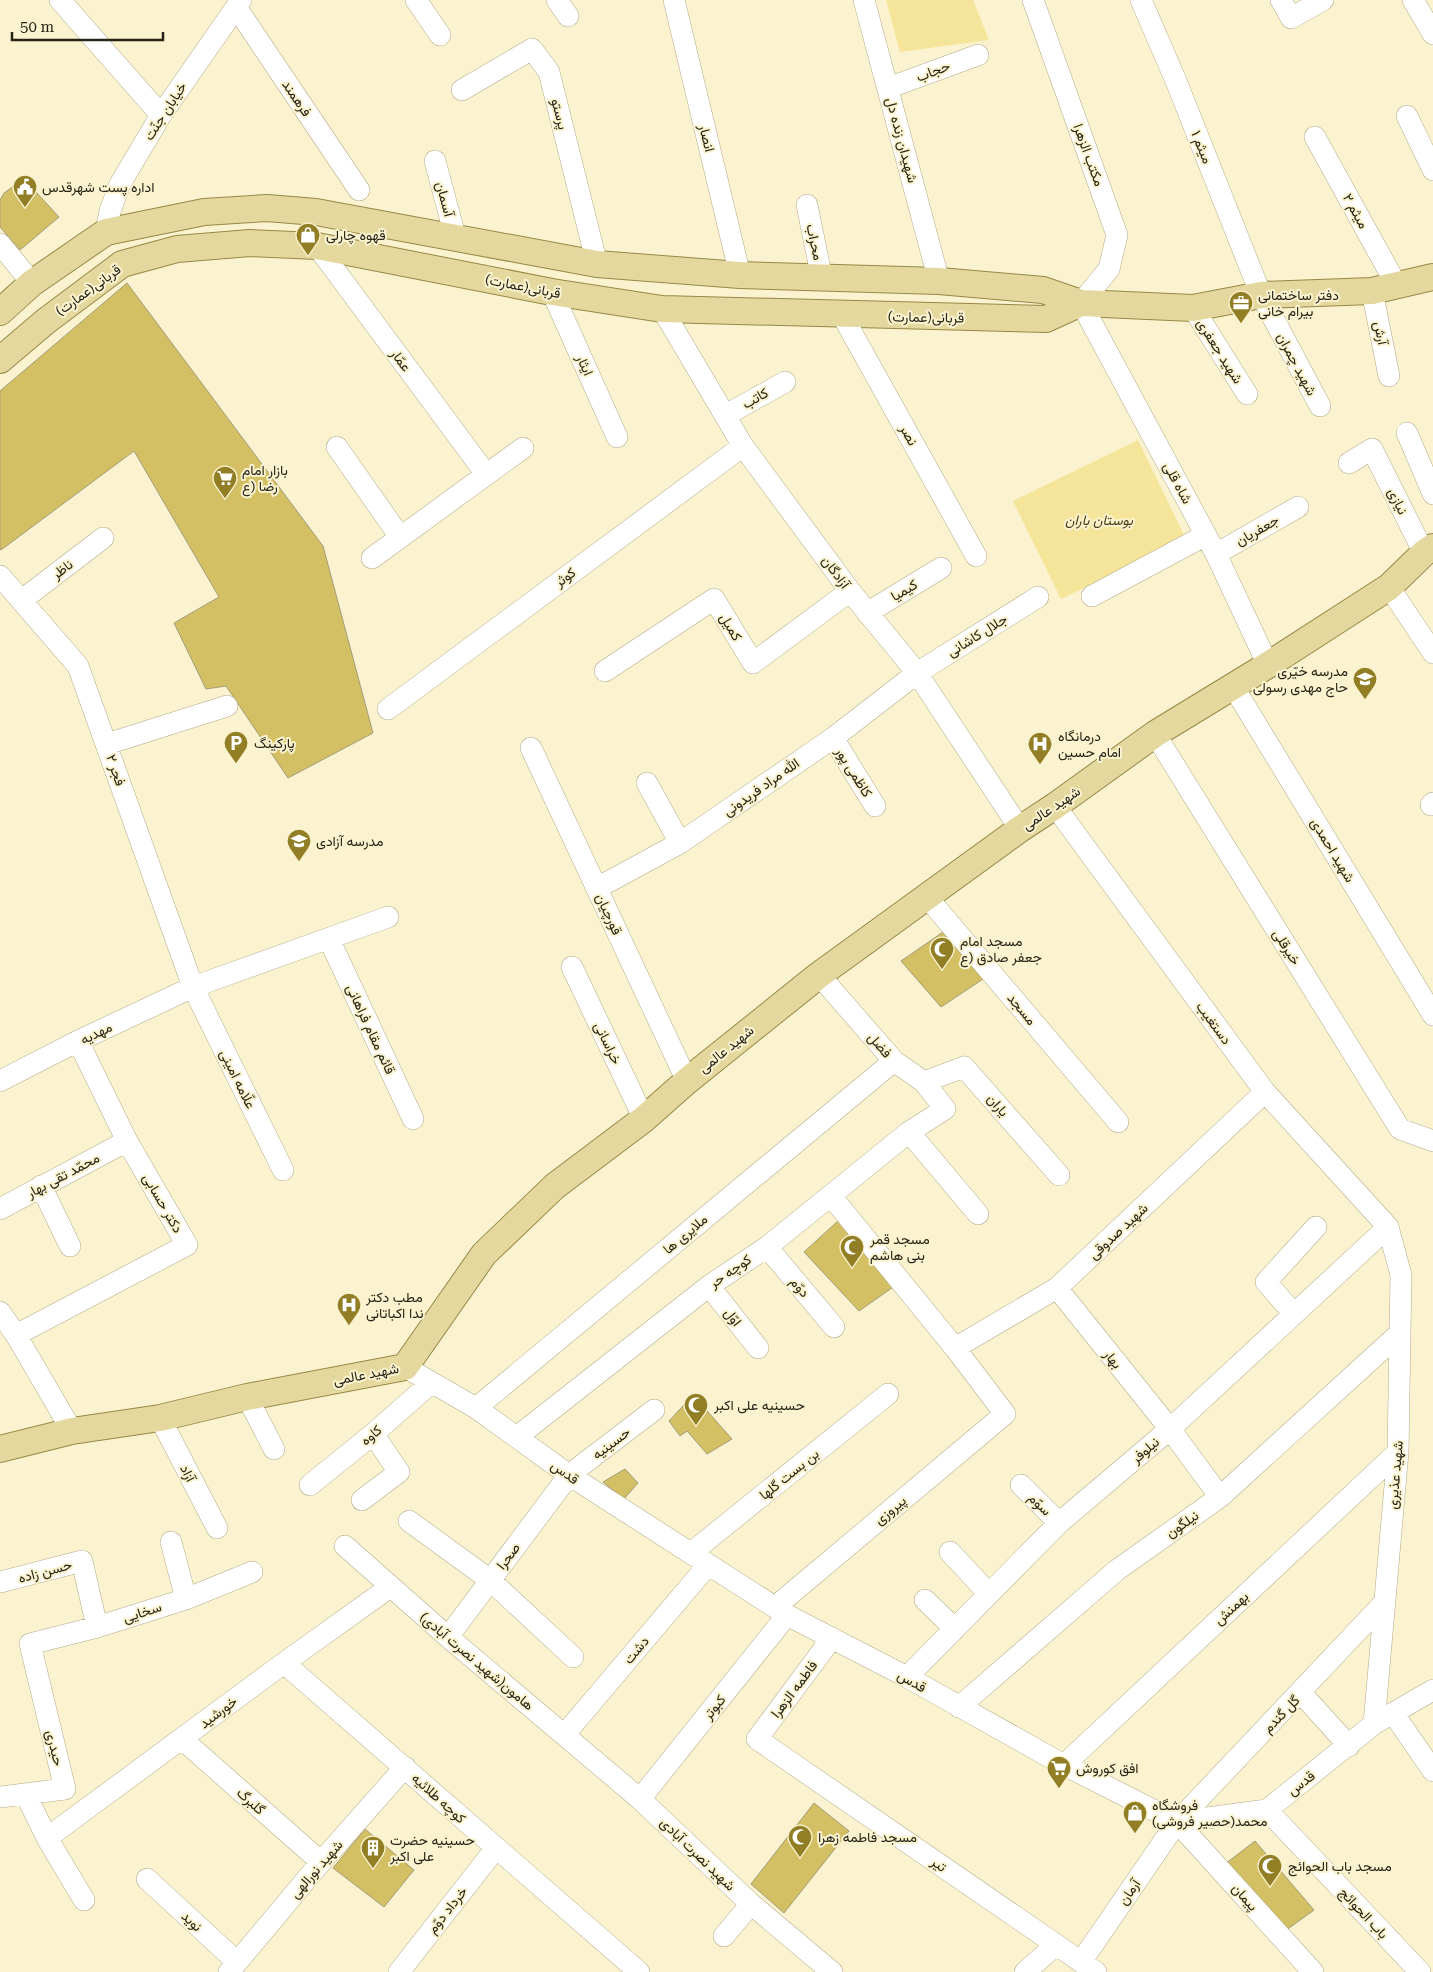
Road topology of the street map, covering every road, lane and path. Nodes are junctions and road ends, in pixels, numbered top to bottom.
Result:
1 (60, 0) edge
2 (416, 0) edge
3 (674, 0) edge
4 (864, 0) edge
5 (1033, 0) edge
6 (1141, 0) edge
7 (1281, 0) edge
8 (1323, 0) edge
9 (1413, 0) edge
10 (239, 4) edge
11 (1433, 34) edge
12 (440, 35) dead end
13 (978, 55) dead end
14 (888, 88) junction
15 (462, 90) dead end
16 (161, 115) junction
17 (1407, 116) dead end
18 (1315, 137) dead end
19 (435, 161) dead end
20 (1433, 170) edge
21 (359, 190) dead end
22 (807, 205) dead end
23 (106, 232) junction
24 (455, 236) junction
25 (0, 244) edge
26 (317, 246) junction
27 (122, 264) junction
28 (597, 264) junction
29 (740, 275) junction
30 (1433, 277) edge
31 (822, 279) junction
32 (939, 281) junction
33 (32, 283) junction
34 (1384, 288) junction
35 (552, 292) junction
36 (1260, 295) junction
37 (1081, 304) junction
38 (662, 308) junction
39 (1193, 308) junction
40 (0, 312) edge
41 (842, 315) junction
42 (0, 360) edge
43 (1389, 376) dead end
44 (785, 382) dead end
45 (1247, 394) dead end
46 (1320, 406) dead end
47 (726, 415) junction
48 (1407, 434) dead end
49 (617, 437) dead end
50 (743, 446) junction
51 (337, 447) dead end
52 (523, 448) dead end
53 (1349, 463) dead end
54 (486, 474) junction
55 (1433, 494) edge
56 (1298, 507) dead end
57 (400, 537) junction
58 (103, 538) dead end
59 (1211, 544) junction
60 (1429, 550) edge
61 (976, 556) dead end
62 (372, 558) dead end
63 (941, 568) dead end
64 (0, 576) edge
65 (1389, 588) junction
66 (850, 591) junction
67 (1092, 596) dead end
68 (1038, 597) dead end
69 (22, 600) junction
70 (867, 613) junction
71 (1433, 653) edge
72 (1268, 665) junction
73 (605, 671) dead end
74 (917, 673) junction
75 (1233, 686) junction
76 (227, 706) dead end
77 (388, 709) dead end
78 (1155, 734) junction
79 (833, 738) junction
80 (107, 744) junction
81 (530, 748) dead end
82 (647, 783) dead end
83 (875, 806) dead end
84 (1055, 806) junction
85 (1020, 828) junction
86 (680, 843) junction
87 (597, 888) junction
88 (927, 897) junction
89 (388, 917) dead end
90 (328, 939) junction
91 (572, 967) dead end
92 (819, 975) junction
93 (193, 987) junction
94 (1433, 1015) edge
95 (78, 1041) junction
96 (894, 1061) junction
97 (687, 1081) junction
98 (0, 1082) edge
99 (924, 1082) junction
100 (1265, 1092) junction
101 (945, 1109) joint
102 (413, 1119) dead end
103 (644, 1119) junction
104 (1118, 1122) dead end
105 (909, 1132) junction
106 (127, 1140) junction
107 (1433, 1141) edge
108 (283, 1170) dead end
109 (1059, 1175) dead end
110 (41, 1186) junction
111 (831, 1196) junction
112 (0, 1209) edge
113 (978, 1214) dead end
114 (1316, 1227) dead end
115 (1388, 1227) junction
116 (70, 1246) dead end
117 (767, 1246) junction
118 (709, 1286) junction
119 (1057, 1288) junction
120 (0, 1312) edge
121 (1294, 1314) junction
122 (834, 1327) dead end
123 (1400, 1333) junction
124 (16, 1335) junction
125 (758, 1348) dead end
126 (955, 1348) junction
127 (405, 1367) junction
128 (431, 1383) junction
129 (888, 1394) dead end
130 (247, 1397) junction
131 (476, 1408) junction
132 (654, 1410) dead end
133 (160, 1418) junction
134 (1170, 1429) junction
135 (72, 1431) junction
136 (374, 1434) junction
137 (518, 1436) junction
138 (0, 1449) edge
139 (274, 1449) dead end
140 (1398, 1452) junction
141 (569, 1475) junction
142 (1020, 1485) dead end
143 (310, 1486) dead end
144 (1220, 1497) junction
145 (362, 1500) dead end
146 (409, 1521) dead end
147 (1060, 1523) junction
148 (217, 1528) dead end
149 (171, 1542) dead end
150 (345, 1546) dead end
151 (950, 1552) dead end
152 (699, 1559) junction
153 (252, 1572) dead end
154 (490, 1580) junction
155 (0, 1582) edge
156 (390, 1587) junction
157 (989, 1594) junction
158 (186, 1599) junction
159 (925, 1600) dead end
160 (1383, 1604) junction
161 (781, 1611) junction
162 (97, 1626) junction
163 (955, 1629) junction
164 (448, 1637) junction
165 (832, 1638) junction
166 (30, 1644) joint
167 (574, 1656) dead end
168 (284, 1663) junction
169 (907, 1677) junction
170 (1433, 1690) edge
171 (1301, 1693) junction
172 (958, 1707) junction
173 (1393, 1713) junction
174 (1374, 1724) junction
175 (565, 1734) junction
176 (182, 1739) junction
177 (757, 1739) joint
178 (1348, 1746) junction
179 (1064, 1765) junction
180 (405, 1767) junction
181 (1433, 1771) edge
182 (26, 1794) junction
183 (0, 1797) edge
184 (640, 1799) junction
185 (1268, 1810) junction
186 (1177, 1822) junction
187 (47, 1838) junction
188 (496, 1848) junction
189 (321, 1862) junction
190 (147, 1879) dead end
191 (84, 1900) dead end
192 (751, 1904) junction
193 (724, 1936) dead end
194 (1056, 1945) junction
195 (233, 1967) edge
196 (1088, 1967) edge
197 (399, 1972) edge
198 (639, 1972) edge
199 (832, 1972) edge
200 (1025, 1972) edge
201 (1313, 1972) edge
202 (1420, 1972) edge

1 - 16 street
2 - 12 street
3 - 29 street, انصار
4 - 14 street, شهیدان زنده دل
5 - 37 street, مکتب الزهرا
6 - 36 street, میثم ۱
7 - 8 street
9 - 11 street
10 - 16 street, خیابان جنّت
10 - 21 street, فرهمند
13 - 14 street, حجاب
14 - 32 street, شهیدان زنده دل
15 - 28 street, پرستو
16 - 23 street, خیابان جنّت
17 - 20 street
18 - 34 street, میثم ۲
19 - 24 street, آسمان
22 - 31 street, محراب
23 - 24 main road, (عمارت)قربانی
23 - 27 main road
23 - 33 main road, (عمارت)قربانی
24 - 28 main road, (عمارت)قربانی
25 - 33 street
26 - 27 main road, (عمارت)قربانی
26 - 35 main road, (عمارت)قربانی
26 - 54 street, عمّار
27 - 42 main road, (عمارت)قربانی
28 - 29 main road, (عمارت)قربانی
29 - 31 main road, (عمارت)قربانی
30 - 34 main road, (عمارت)قربانی
31 - 32 main road, (عمارت)قربانی
32 - 37 main road, (عمارت)قربانی
33 - 40 main road, (عمارت)قربانی
34 - 36 main road, (عمارت)قربانی
34 - 43 street, آرش
35 - 38 main road, (عمارت)قربانی
35 - 49 street, ایثار
36 - 39 main road, (عمارت)قربانی
36 - 46 street, شهید چمران
37 - 39 main road, (عمارت)قربانی
37 - 41 main road, (عمارت)قربانی
37 - 59 street, شاه قلی
38 - 41 main road, (عمارت)قربانی
38 - 47 street, آزادگان
39 - 45 street, شهید جعفری
41 - 61 street, نصر
44 - 47 street, کاتب
47 - 50 street, آزادگان
48 - 55 street
50 - 66 street, آزادگان
50 - 77 street, کوثر
51 - 57 street
52 - 54 street
53 - 60 street, نیازی
54 - 57 street
56 - 59 street, جعفریان
57 - 62 street
58 - 69 street, ناظر
59 - 67 street, جعفریان
59 - 72 street, شاه قلی
60 - 65 main road, شهید عالمی
63 - 70 street, کیمیا
64 - 69 street, فجر ۲
65 - 71 street
65 - 72 main road, شهید عالمی
66 - 70 street, آزادگان
66 - 73 street, کمیل
68 - 74 street, جلال کاشانی
69 - 80 street, فجر ۲
70 - 74 street, آزادگان
72 - 75 main road, شهید عالمی
74 - 79 street, الله مراد فریدونی
74 - 85 street, آزادگان
75 - 78 main road, شهید عالمی
75 - 94 street, شهید احمدی
76 - 80 street
78 - 84 main road, شهید عالمی
78 - 107 street, خیرقلی
79 - 83 street, کاظمی پور
79 - 86 street, الله مراد فریدونی
80 - 93 street, فجر ۲
81 - 87 street, قورچیان
82 - 86 street
84 - 85 main road, شهید عالمی
84 - 100 street, دستغیب
85 - 88 main road, شهید عالمی
86 - 87 street, الله مراد فریدونی
87 - 97 street, قورچیان
88 - 92 main road, شهید عالمی
88 - 104 street, مسجد
89 - 90 street, مهدیه
90 - 93 street, مهدیه
90 - 102 street, قائم مقام فراهانی
91 - 103 street, خراسانی
92 - 96 street, فضل
92 - 97 main road, شهید عالمی
93 - 95 street, مهدیه
93 - 108 street, علّامه امینی
95 - 98 street, مهدیه
95 - 106 street, دکتر حسابی
96 - 99 street, فضل
96 - 131 street, ملایری ها
97 - 103 main road, شهید عالمی
99 - 101 street, فضل
99 - 109 street, یاران
100 - 115 street, دستغیب
100 - 119 street, شهید صدوقی
101 - 105 street, کوچه حر
103 - 127 main road, شهید عالمی
105 - 111 street, کوچه حر
105 - 113 street
106 - 110 street, محمّد تقی بهار
106 - 124 street, دکتر حسابی
110 - 112 street, محمّد تقی بهار
110 - 116 street
111 - 117 street, کوچه حر
111 - 126 street
114 - 121 street
115 - 121 street, نیلوفر
115 - 123 street, شهید عذیری
117 - 118 street, کوچه حر
117 - 122 street, دوّم
118 - 125 street, اوّل
118 - 137 street, کوچه حر
119 - 126 street, شهید صدوقی
119 - 134 street, بهار
120 - 124 street
121 - 134 street, نیلوفر
123 - 140 street, شهید عذیری
123 - 144 street, نیلگون
124 - 135 street
126 - 161 street, پیروزی
127 - 128 street, قدس
127 - 130 main road, شهید عالمی
128 - 131 street, قدس
128 - 136 street, کاوه
129 - 152 street, بن بست گلها
130 - 133 main road, شهید عالمی
130 - 139 street
131 - 137 street, قدس
132 - 141 street, حسینیه
133 - 135 main road, شهید عالمی
133 - 148 street, آزاد
134 - 144 street, بهار
134 - 147 street, نیلوفر
135 - 138 main road, شهید عالمی
136 - 143 street, کاوه
136 - 145 street
137 - 141 street, قدس
140 - 160 street, شهید عذیری
140 - 179 street, بهمنش
141 - 152 street, قدس
141 - 154 street, صحرا
142 - 147 street, سوّم
144 - 172 street, نیلگون
146 - 154 street
147 - 157 street, نیلوفر
149 - 158 street
150 - 156 street, (شهید نصرت آبادی)هامون
151 - 157 street
152 - 161 street, قدس
152 - 175 street, دشت
153 - 158 street, سخایی
154 - 164 street, صحرا
154 - 167 street
155 - 162 street, حسن زاده
156 - 164 street, (شهید نصرت آبادی)هامون
156 - 168 street, خورشید
157 - 163 street, نیلوفر
158 - 162 street, سخایی
159 - 163 street
160 - 171 street, گل گندم
160 - 174 street, شهید عذیری
161 - 165 street, قدس
161 - 184 street, کبوتر
162 - 166 street, سخایی
163 - 169 street, نیلوفر
164 - 175 street, (شهید نصرت آبادی)هامون
165 - 169 street, قدس
165 - 177 street, فاطمه الزهرا
166 - 182 street, حیدری
168 - 176 street, خورشید
168 - 180 street, کوچه طلائیه
169 - 172 street, قدس
170 - 173 street, قدس
171 - 178 street
171 - 186 street, گل گندم
172 - 179 street, قدس
173 - 174 street, قدس
173 - 181 street
174 - 178 street, قدس
175 - 184 street, شهید نصرت آبادی
176 - 187 street, خورشید
176 - 189 street, گلبرگ
177 - 194 street, تیر
178 - 185 street, قدس
179 - 186 street, قدس
180 - 188 street, کوچه طلائیه
180 - 189 street, شهید نورالهی
182 - 183 street, حیدری
182 - 187 street
184 - 192 street, شهید نصرت آبادی
185 - 186 street
185 - 202 street, باب الحوائج
186 - 196 street, آرمان
186 - 201 street, پیمان
187 - 191 street
188 - 197 street, خرداد دوّم
188 - 198 street, کوچه طلائیه
189 - 195 street, شهید نورالهی
190 - 195 street, نوید
192 - 193 street
192 - 199 street, شهید نصرت آبادی
194 - 196 street, تیر
194 - 200 street

